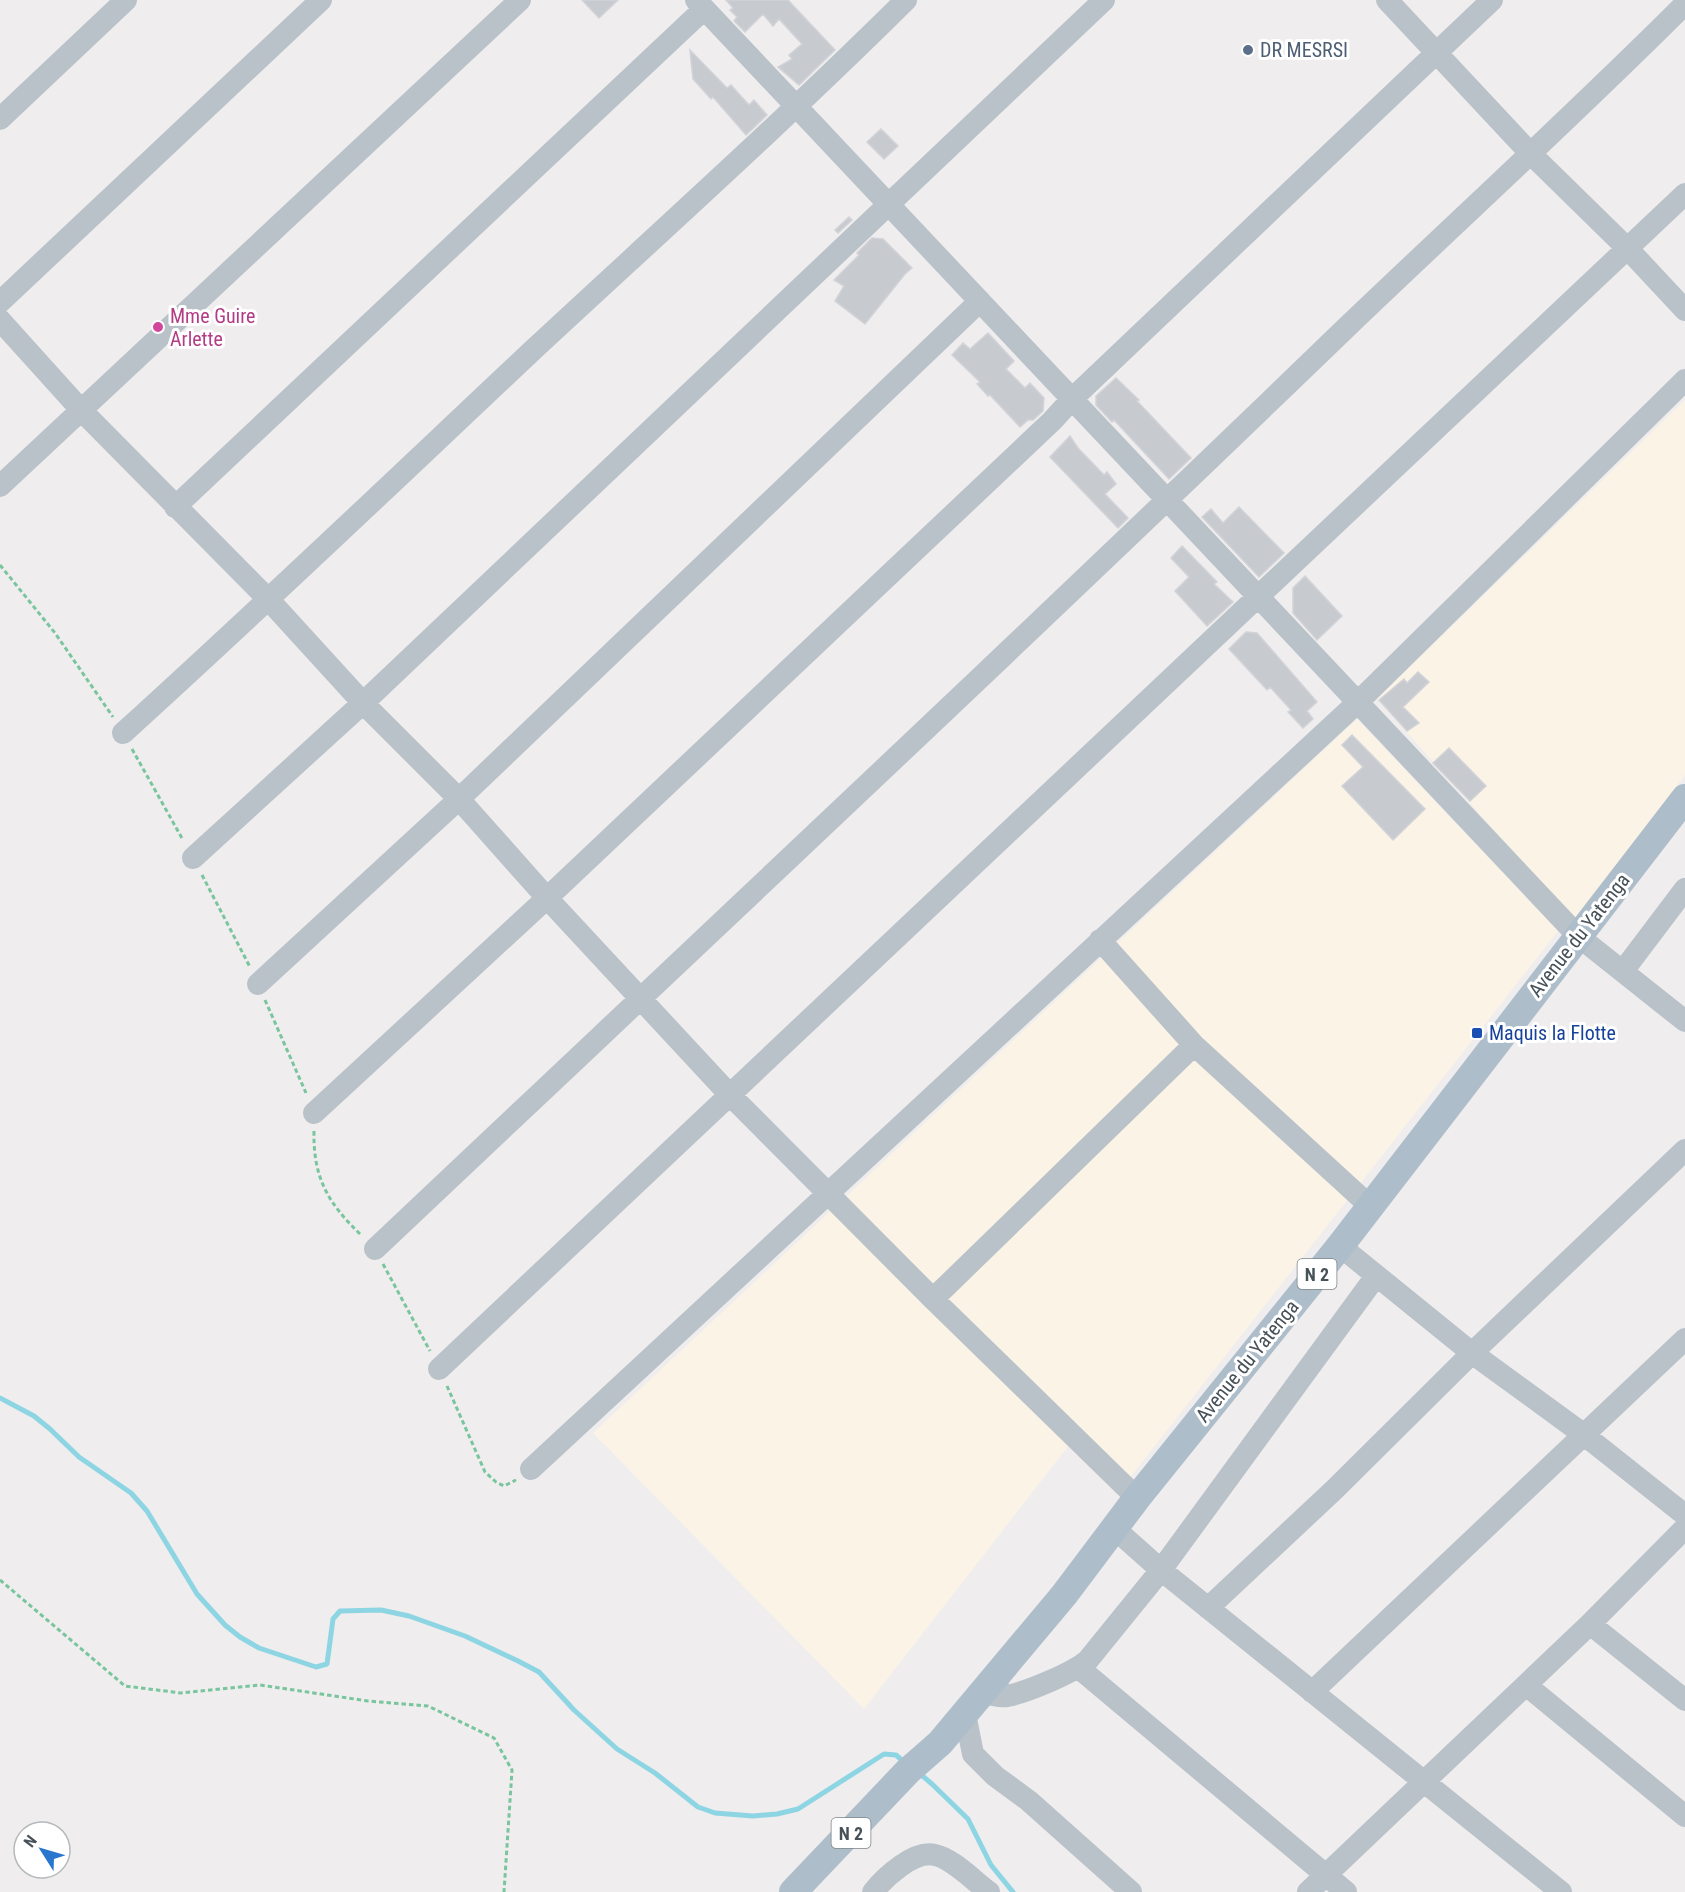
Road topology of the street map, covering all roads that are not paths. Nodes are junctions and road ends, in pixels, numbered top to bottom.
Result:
1 (126, 0) edge
2 (321, 0) edge
3 (520, 0) edge
4 (1104, 0) edge
5 (1387, 0) edge
6 (1492, 0) edge
7 (897, 3) edge
8 (700, 4) edge
9 (1685, 4) edge
10 (1436, 52) junction
11 (796, 107) junction
12 (0, 119) edge
13 (1530, 153) junction
14 (1685, 194) edge
15 (888, 203) junction
16 (1628, 249) junction
17 (980, 301) junction
18 (0, 302) edge
19 (1685, 310) edge
20 (0, 320) edge
21 (1685, 380) edge
22 (1072, 399) junction
23 (82, 411) junction
24 (0, 486) edge
25 (1168, 501) junction
26 (175, 507) junction
27 (1259, 597) junction
28 (269, 600) junction
29 (1358, 702) junction
30 (363, 703) junction
31 (123, 733) road end
32 (1685, 798) edge
33 (459, 799) junction
34 (193, 858) dead end
35 (1685, 889) edge
36 (547, 898) junction
37 (1578, 936) junction
38 (1100, 940) junction
39 (1623, 971) junction
40 (258, 984) dead end
41 (640, 998) junction
42 (1685, 1021) edge
43 (1194, 1045) junction
44 (729, 1094) junction
45 (314, 1113) dead end
46 (1685, 1150) edge
47 (827, 1193) junction
48 (1371, 1207) junction
49 (1340, 1246) junction
50 (375, 1249) dead end
51 (1376, 1276) junction
52 (933, 1299) junction
53 (1685, 1339) edge
54 (1472, 1353) junction
55 (439, 1369) dead end
56 (1583, 1434) junction
57 (531, 1469) dead end
58 (1137, 1498) junction
59 (1685, 1515) edge
60 (1685, 1528) edge
61 (1115, 1529) junction
62 (1161, 1570) junction
63 (1208, 1608) junction
64 (1590, 1624) junction
65 (1079, 1668) junction
66 (1002, 1671) junction
67 (1526, 1684) junction
68 (1312, 1692) junction
69 (1685, 1700) edge
70 (965, 1714) junction
71 (1423, 1781) junction
72 (1685, 1816) edge
73 (1326, 1875) junction
74 (793, 1892) edge
75 (873, 1892) edge
76 (989, 1892) edge
77 (1131, 1892) edge
78 (1308, 1892) edge
79 (1346, 1892) edge
80 (1561, 1892) edge

1 - 12 street
2 - 18 street
3 - 23 street
4 - 15 street
5 - 10 street
6 - 10 street
7 - 11 street
8 - 11 street
8 - 26 street
9 - 13 street
10 - 13 street
10 - 22 street
11 - 15 street
11 - 28 street
13 - 16 street
13 - 25 street
14 - 16 street
15 - 17 street
15 - 30 street
16 - 19 street
16 - 27 street
17 - 22 street
17 - 33 street
20 - 23 street
21 - 29 street
22 - 25 street
22 - 36 street
23 - 24 street
23 - 26 street
25 - 27 street
25 - 41 street
26 - 28 street
27 - 29 street
27 - 44 street
28 - 30 street
28 - 31 street
29 - 37 street
29 - 38 street
30 - 33 street
30 - 34 street
32 - 37 main road, Avenue du Yatenga / N 2
33 - 36 street
33 - 40 street
35 - 39 street
36 - 41 street
36 - 45 street
37 - 39 street
37 - 48 main road, Avenue du Yatenga / N 2
38 - 43 street
38 - 47 street
39 - 42 street
41 - 44 street
41 - 50 street
43 - 48 street
43 - 52 street
44 - 47 street
44 - 55 street
46 - 54 street
47 - 52 street
47 - 57 street
48 - 49 main road, Avenue du Yatenga / N 2
49 - 51 street
49 - 58 main road, Avenue du Yatenga / N 2
51 - 54 street
51 - 62 street
52 - 58 street
53 - 56 street
54 - 56 street
54 - 63 street
56 - 59 street
56 - 68 street
58 - 61 main road, Avenue du Yatenga / N 2
60 - 64 street
61 - 62 street
61 - 66 main road, Avenue du Yatenga / N 2
62 - 63 street
62 - 65 street
63 - 68 street
64 - 67 street
64 - 69 street
65 - 66 street
65 - 73 street
66 - 70 main road, Avenue du Yatenga / N 2
67 - 71 street
67 - 72 street
68 - 71 street
70 - 74 main road, Avenue du Yatenga / N 2
70 - 77 street
71 - 73 street
71 - 80 street
73 - 78 street
73 - 79 street
75 - 76 street

